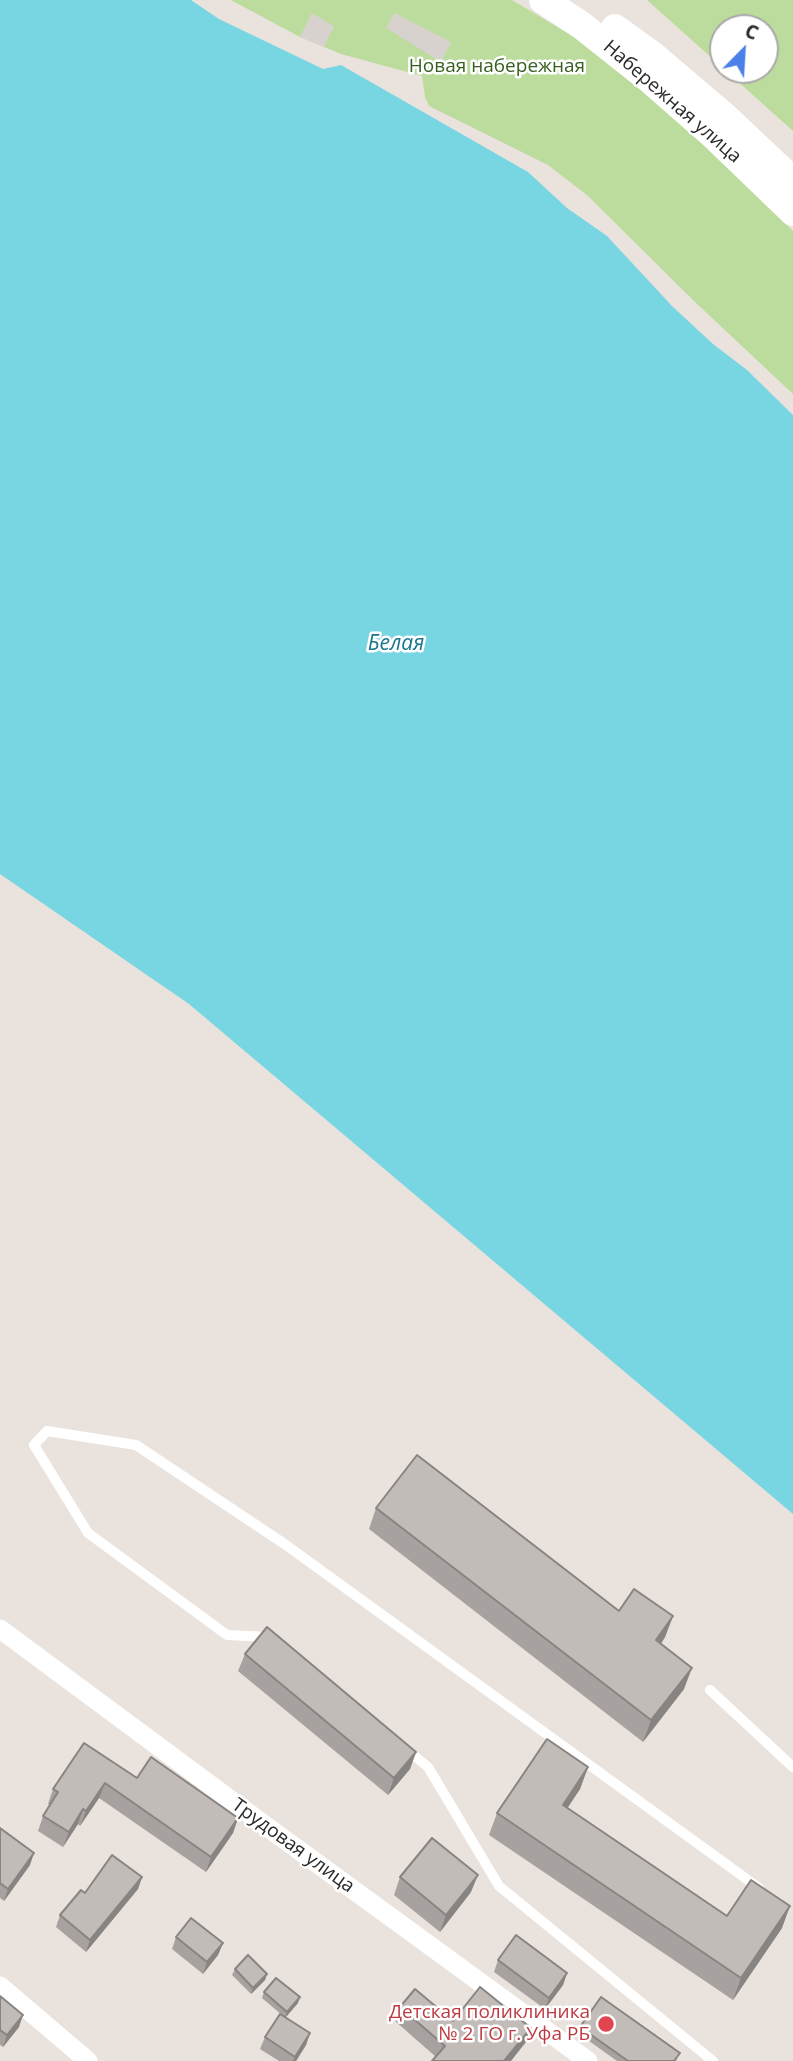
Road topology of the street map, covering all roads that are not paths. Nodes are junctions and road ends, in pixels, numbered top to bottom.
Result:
1 (543, 0) edge
2 (576, 0) edge
3 (793, 181) edge
4 (793, 212) edge
5 (0, 1629) edge
6 (279, 1644) edge
7 (709, 1690) dead end
8 (396, 1741) edge
9 (793, 1767) edge
10 (771, 1896) edge
11 (0, 1986) edge
12 (88, 2061) edge
13 (589, 2061) edge
14 (713, 2061) edge

1 - 4 street, Набережная улица
2 - 3 street, Набережная улица
5 - 13 street, Трудовая улица
6 - 10 lane
7 - 9 lane
8 - 14 lane
11 - 12 street

